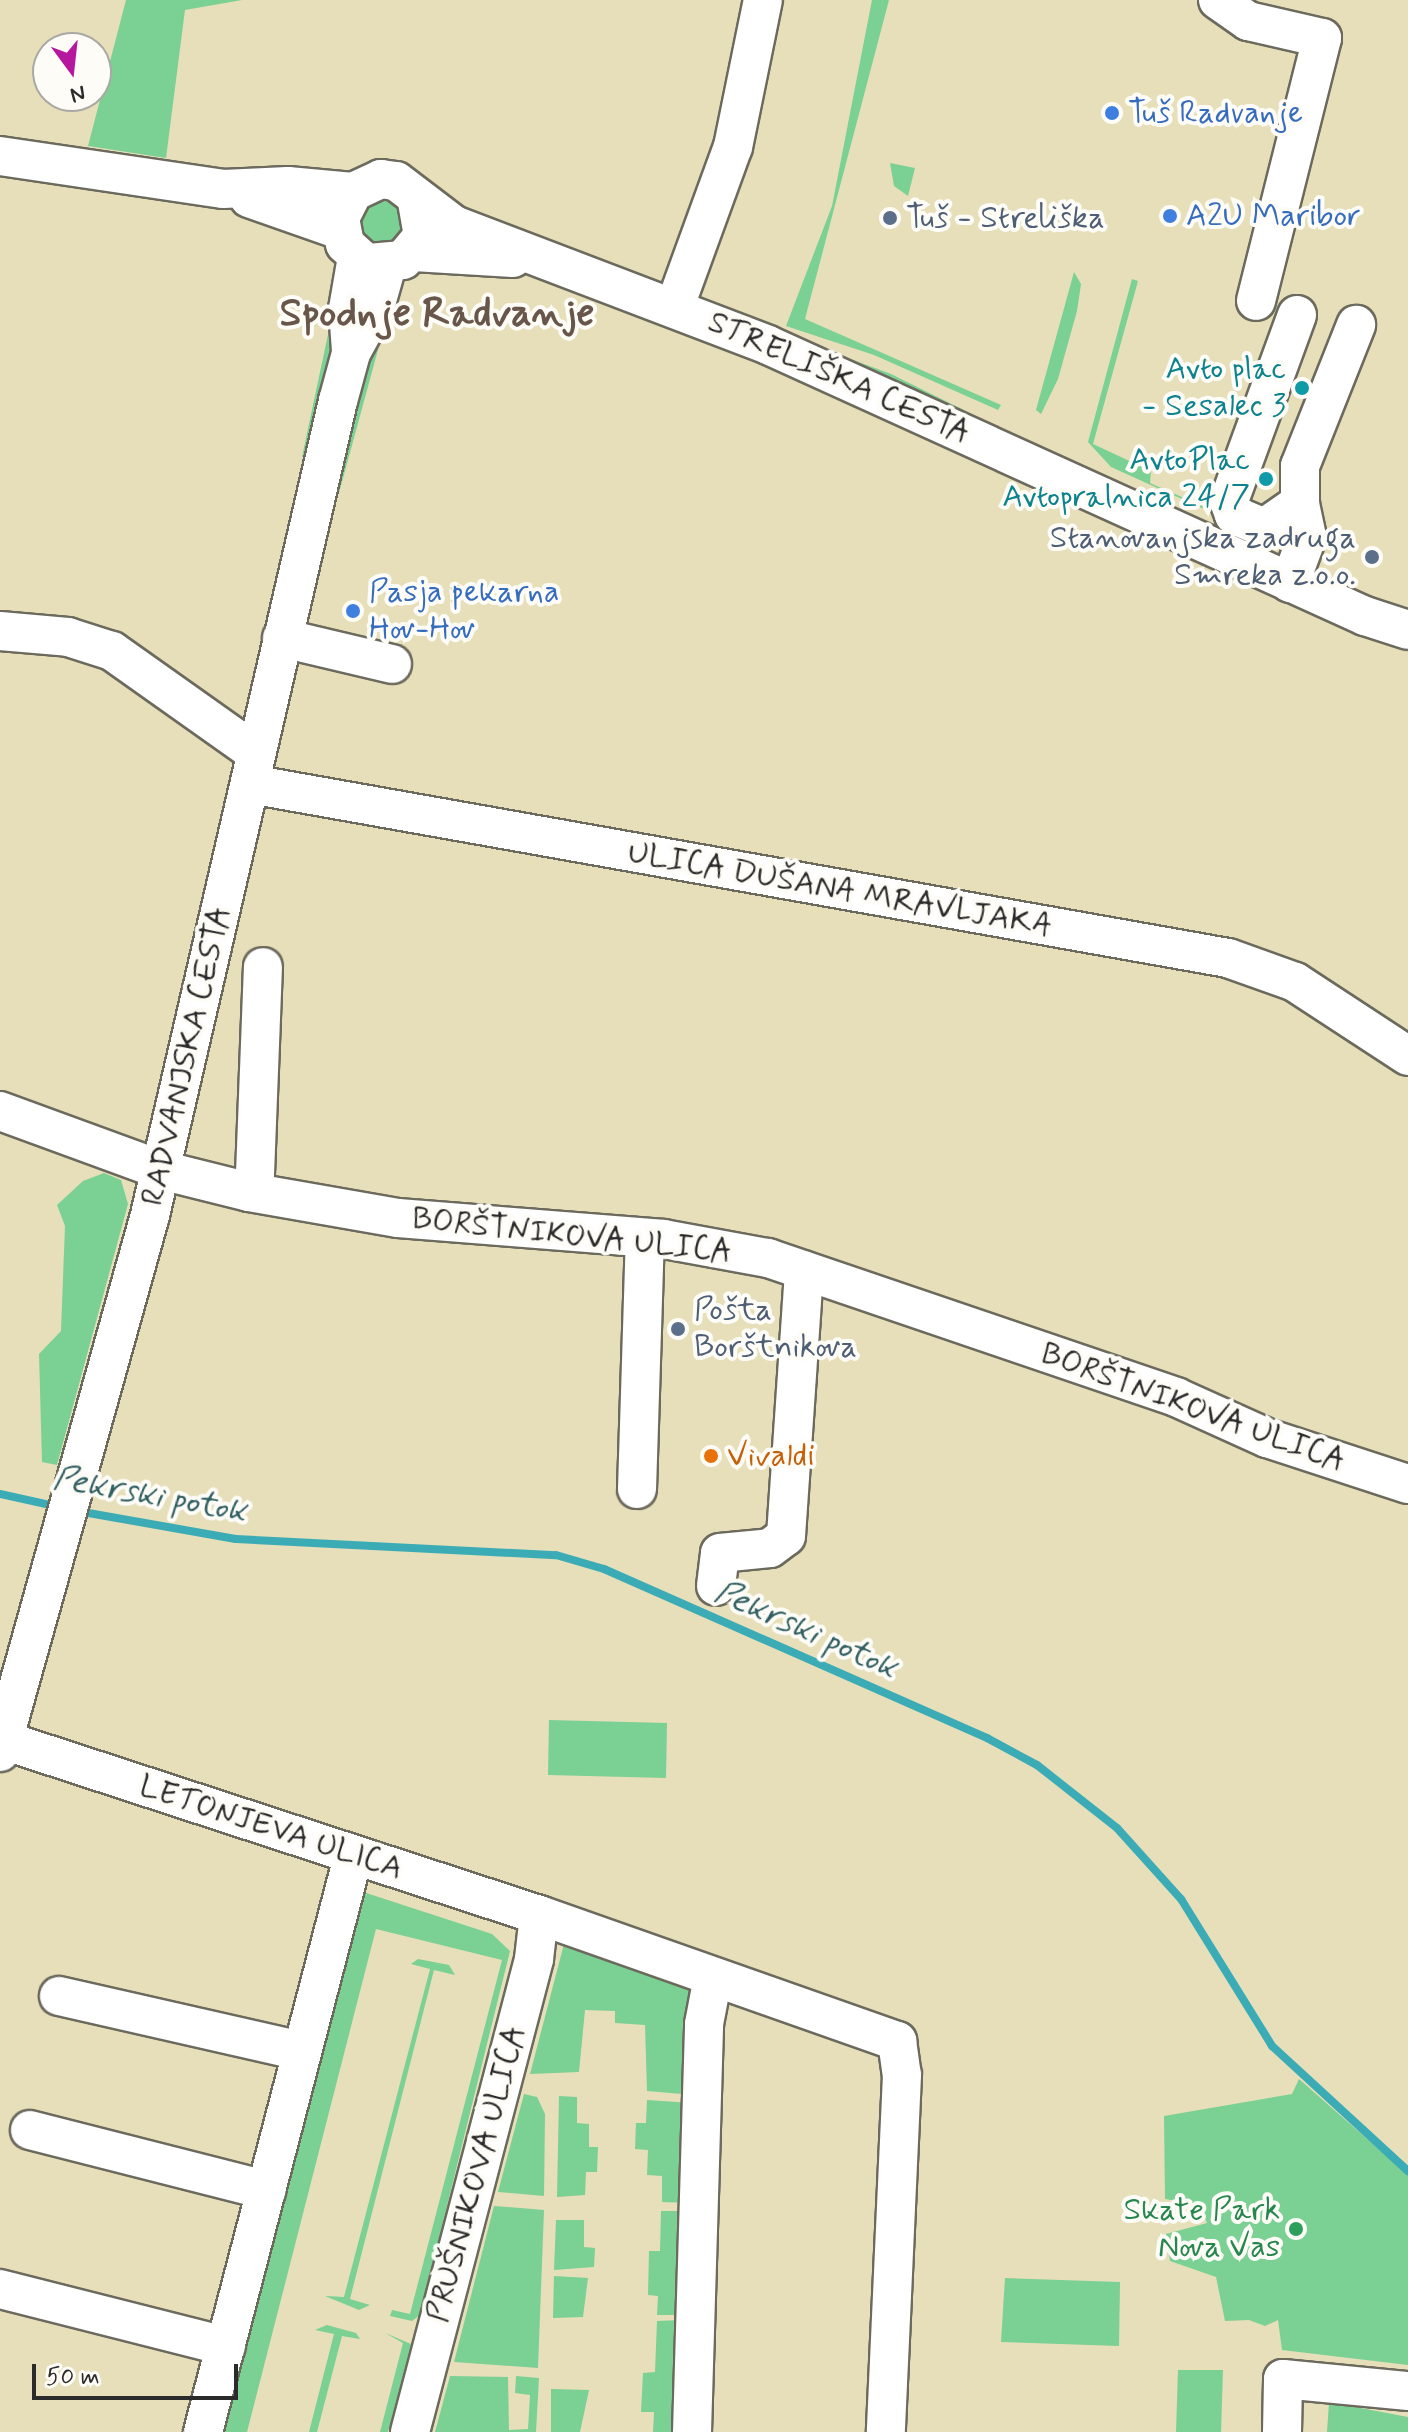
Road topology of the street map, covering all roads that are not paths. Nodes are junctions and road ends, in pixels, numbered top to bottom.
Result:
1 (763, 0) edge
2 (1218, 0) edge
3 (0, 156) edge
4 (223, 189) junction
5 (353, 192) junction
6 (417, 202) junction
7 (374, 251) junction
8 (527, 257) junction
9 (1256, 301) dead end
10 (675, 306) junction
11 (1297, 315) dead end
12 (1356, 325) dead end
13 (1262, 408) junction
14 (1314, 429) junction
15 (1300, 484) junction
16 (1290, 583) junction
17 (1408, 630) edge
18 (0, 631) edge
19 (282, 638) junction
20 (392, 664) dead end
21 (253, 768) junction
22 (263, 967) dead end
23 (1408, 1056) edge
24 (0, 1111) edge
25 (161, 1170) junction
26 (249, 1192) junction
27 (645, 1238) junction
28 (804, 1271) junction
29 (1408, 1484) edge
30 (637, 1489) dead end
31 (716, 1586) dead end
32 (4, 1728) edge
33 (353, 1857) junction
34 (539, 1915) junction
35 (713, 1977) junction
36 (59, 1996) dead end
37 (302, 2051) junction
38 (30, 2130) dead end
39 (266, 2190) junction
40 (0, 2289) edge
41 (226, 2346) junction
42 (1408, 2391) edge
43 (203, 2432) edge
44 (410, 2432) edge
45 (692, 2432) edge
46 (886, 2432) edge
47 (1282, 2432) edge

1 - 10 street
2 - 9 street
3 - 4 street, STRELIŠKA CESTA
4 - 5 street, STRELIŠKA CESTA
4 - 7 street, STRELIŠKA CESTA
5 - 6 street, STRELIŠKA CESTA
5 - 7 street
6 - 7 street
6 - 8 street, STRELIŠKA CESTA
7 - 8 street, STRELIŠKA CESTA
7 - 19 street, RADVANJSKA CESTA
8 - 10 street, STRELIŠKA CESTA
10 - 16 street, STRELIŠKA CESTA
11 - 13 street
12 - 14 street
13 - 14 street
13 - 15 street
14 - 15 street
15 - 16 street
16 - 17 street, STRELIŠKA CESTA
18 - 21 street
19 - 20 street
19 - 21 street, RADVANJSKA CESTA
21 - 23 street, ULICA DUŠANA MRAVLJAKA
21 - 25 street, RADVANJSKA CESTA
22 - 26 street
24 - 25 street, BORŠTNIKOVA ULICA
25 - 26 street, BORŠTNIKOVA ULICA
25 - 32 street, RADVANJSKA CESTA
26 - 27 street, BORŠTNIKOVA ULICA
27 - 28 street, BORŠTNIKOVA ULICA
27 - 30 street
28 - 29 street, BORŠTNIKOVA ULICA
28 - 31 street
32 - 33 street, LETONJEVA ULICA
33 - 34 street, LETONJEVA ULICA
33 - 37 street
34 - 35 street, LETONJEVA ULICA
34 - 44 street, PRUŠNIKOVA ULICA
35 - 45 street
35 - 46 street, LETONJEVA ULICA
36 - 37 street
37 - 39 street
38 - 39 street
39 - 41 street
40 - 41 street
41 - 43 street
42 - 47 street

